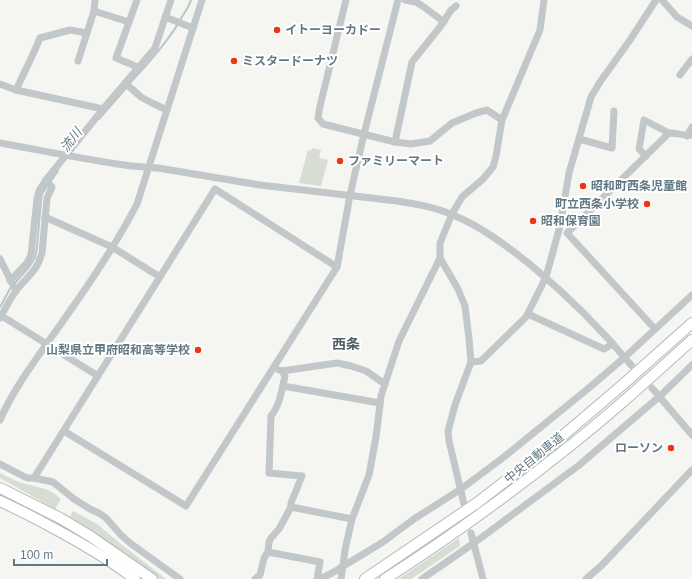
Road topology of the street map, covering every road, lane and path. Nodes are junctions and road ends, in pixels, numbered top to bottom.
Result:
1 (95, 0) edge
2 (137, 0) edge
3 (171, 0) edge
4 (202, 0) edge
5 (346, 0) edge
6 (398, 0) edge
7 (405, 0) edge
8 (544, 0) edge
9 (656, 0) edge
10 (662, 0) edge
11 (456, 6) dead end
12 (94, 11) junction
13 (165, 17) junction
14 (129, 22) junction
15 (444, 22) junction
16 (692, 26) edge
17 (193, 28) junction
18 (87, 33) junction
19 (692, 58) edge
20 (78, 61) dead end
21 (138, 68) junction
22 (680, 75) dead end
23 (125, 83) junction
24 (0, 84) edge
25 (16, 90) junction
26 (103, 109) junction
27 (167, 110) junction
28 (614, 111) dead end
29 (502, 120) junction
30 (692, 127) edge
31 (669, 133) junction
32 (364, 134) junction
33 (690, 135) edge
34 (579, 139) junction
35 (394, 142) junction
36 (0, 143) edge
37 (66, 156) junction
38 (646, 156) junction
39 (148, 166) junction
40 (46, 180) junction
41 (350, 195) junction
42 (452, 214) junction
43 (45, 216) junction
44 (112, 247) junction
45 (440, 258) junction
46 (0, 259) edge
47 (338, 267) junction
48 (160, 277) junction
49 (546, 277) junction
50 (10, 281) junction
51 (16, 291) junction
52 (692, 295) edge
53 (528, 314) junction
54 (0, 316) edge
55 (692, 323) edge
56 (655, 329) junction
57 (692, 340) edge
58 (47, 344) junction
59 (613, 344) junction
60 (625, 357) junction
61 (471, 362) junction
62 (632, 366) dead end
63 (692, 366) edge
64 (275, 367) junction
65 (282, 371) junction
66 (98, 376) junction
67 (385, 384) junction
68 (283, 386) junction
69 (652, 388) dead end
70 (660, 396) junction
71 (380, 404) junction
72 (0, 420) edge
73 (64, 431) junction
74 (692, 435) edge
75 (0, 464) edge
76 (692, 470) edge
77 (34, 478) junction
78 (0, 488) edge
79 (461, 489) junction
80 (0, 492) edge
81 (16, 496) junction
82 (0, 502) edge
83 (464, 504) dead end
84 (292, 507) junction
85 (352, 519) junction
86 (449, 523) junction
87 (471, 533) dead end
88 (474, 543) junction
89 (108, 548) junction
90 (268, 552) junction
91 (117, 566) junction
92 (342, 567) junction
93 (129, 579) edge
94 (135, 579) edge
95 (146, 579) edge
96 (152, 579) edge
97 (180, 579) edge
98 (255, 579) edge
99 (319, 579) edge
100 (341, 579) edge
101 (357, 579) edge
102 (365, 579) edge
103 (385, 579) edge
104 (422, 579) edge
105 (483, 579) edge
106 (586, 579) edge

1 - 12 street
2 - 14 street
3 - 13 street
4 - 17 street
5 - 32 street
6 - 32 street
7 - 15 street
8 - 29 street
9 - 34 street
10 - 16 street
11 - 15 street
12 - 14 street
12 - 18 street
13 - 17 street
13 - 21 street
14 - 21 street
15 - 35 street
17 - 27 street
18 - 20 street
18 - 25 street
19 - 22 street
21 - 23 street
23 - 26 street
23 - 27 street
24 - 25 street
25 - 26 street
26 - 37 street
27 - 39 street
28 - 34 street
29 - 35 street
29 - 42 street
30 - 33 street
31 - 33 street
31 - 38 street
31 - 38 street
32 - 35 street
32 - 41 street
34 - 49 street
36 - 37 street
37 - 39 street
37 - 40 street
38 - 56 street
39 - 41 street
39 - 44 street
40 - 43 street
40 - 50 street
41 - 42 street
41 - 47 street
42 - 45 street
42 - 49 street
43 - 44 street
43 - 51 street
44 - 48 street
44 - 58 street
45 - 61 street
45 - 67 street
46 - 50 street
47 - 48 street
47 - 64 street
48 - 66 street
49 - 53 street
49 - 59 street
50 - 51 street
51 - 54 street
52 - 56 street
53 - 59 street
53 - 61 street
54 - 58 street
55 - 86 highway, 中央自動車道
56 - 60 street
57 - 103 highway, 中央自動車道
58 - 66 street
58 - 72 street
59 - 60 street
60 - 62 street
60 - 79 street
61 - 79 street
63 - 70 street
64 - 65 street
64 - 73 street
65 - 67 street
65 - 68 street
66 - 73 street
67 - 71 street
68 - 71 street
68 - 84 street
69 - 70 street
70 - 74 street
70 - 88 street
71 - 85 street
73 - 77 street
75 - 77 street
76 - 106 street
77 - 97 street
78 - 81 highway
79 - 83 street
79 - 92 street
80 - 81 highway
81 - 89 highway
82 - 91 highway
84 - 85 street
84 - 90 street
85 - 92 street
86 - 101 highway
86 - 102 highway, 中央自動車道
87 - 88 street
88 - 104 street
88 - 105 street
89 - 95 highway
89 - 96 highway
90 - 98 street
90 - 99 street
91 - 93 highway
91 - 94 highway
92 - 99 street
92 - 100 street

